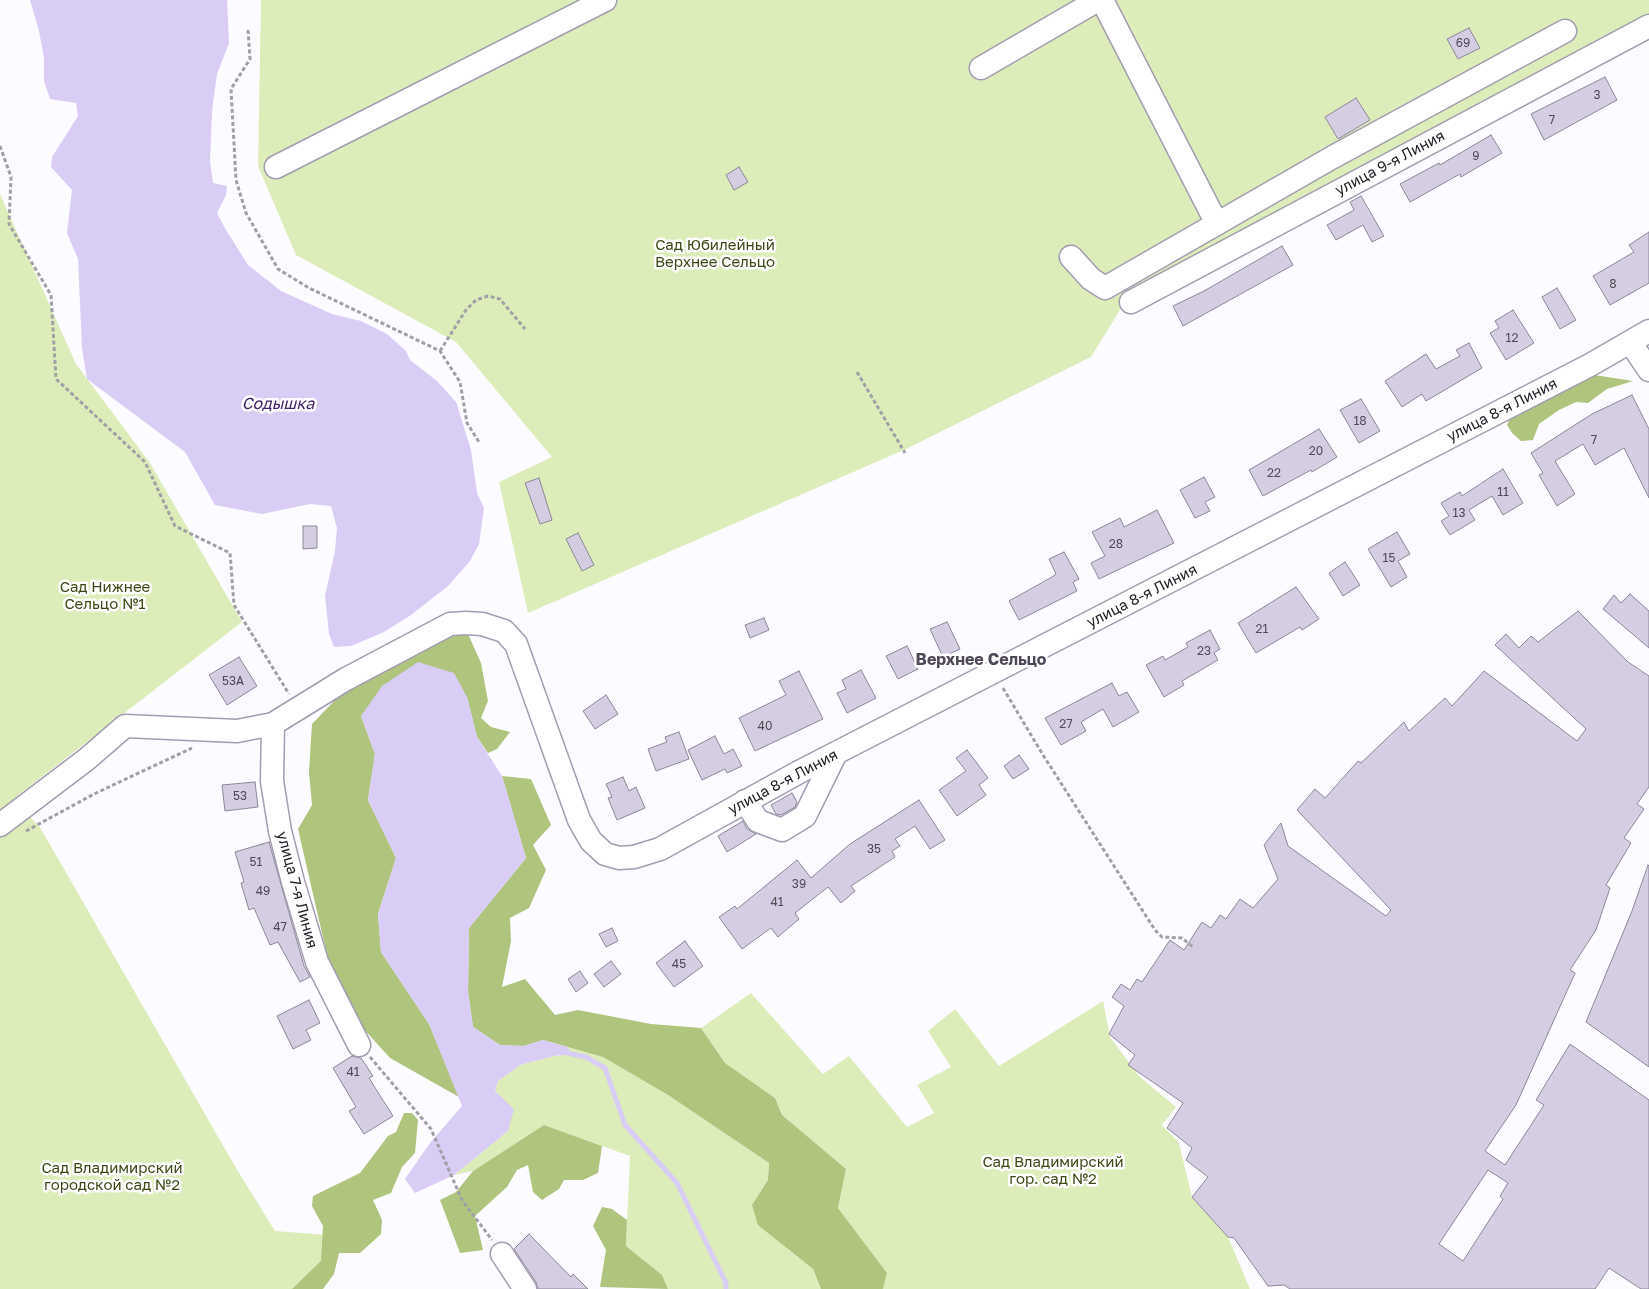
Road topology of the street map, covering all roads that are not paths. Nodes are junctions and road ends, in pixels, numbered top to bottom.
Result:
1 (605, 0) edge
2 (1098, 0) edge
3 (1102, 0) edge
4 (1649, 26) edge
5 (1565, 31) dead end
6 (981, 68) dead end
7 (276, 167) dead end
8 (1217, 224) junction
9 (1071, 257) dead end
10 (1131, 302) dead end
11 (1640, 336) edge
12 (1649, 370) edge
13 (273, 724) junction
14 (836, 753) junction
15 (745, 801) junction
16 (0, 825) edge
17 (359, 1046) road end
18 (502, 1254) road end
19 (525, 1289) edge

1 - 7 street
2 - 6 street
3 - 8 street
4 - 10 street, улица 9-я Линия
5 - 8 street
8 - 9 street
11 - 12 street
11 - 14 street, улица 8-я Линия
13 - 15 street, улица 8-я Линия
13 - 16 street
13 - 17 street, улица 7-я Линия
14 - 15 street, улица 8-я Линия
14 - 15 street
18 - 19 street

